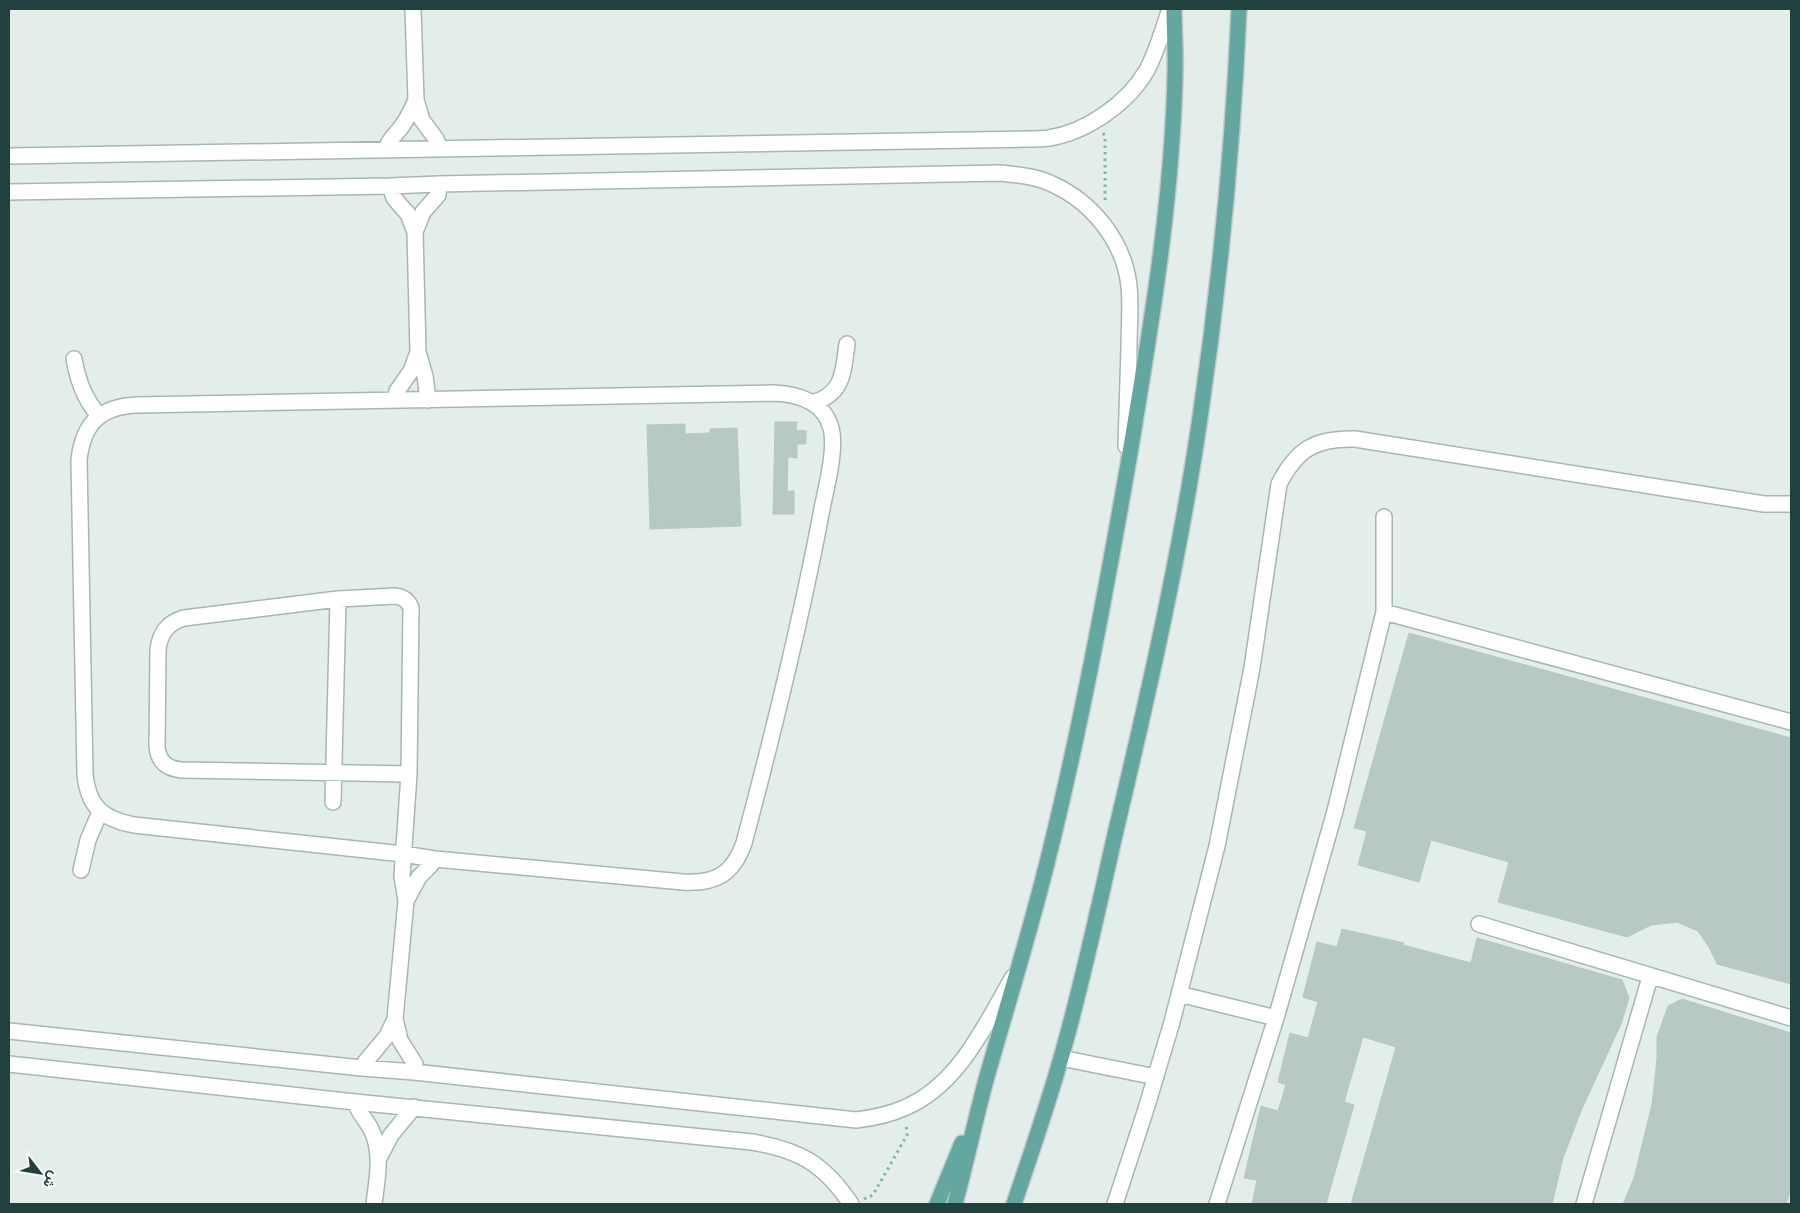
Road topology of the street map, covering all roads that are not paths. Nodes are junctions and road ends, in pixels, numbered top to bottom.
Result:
1 (414, 9) edge
2 (1172, 9) edge
3 (1239, 9) edge
4 (416, 100) junction
5 (386, 149) junction
6 (440, 149) junction
7 (9, 156) edge
8 (439, 184) junction
9 (390, 186) junction
10 (9, 192) edge
11 (415, 232) junction
12 (847, 344) dead end
13 (418, 352) junction
14 (74, 359) dead end
15 (395, 400) junction
16 (428, 400) junction
17 (812, 403) junction
18 (99, 416) junction
19 (1126, 477) junction
20 (1791, 504) edge
21 (1384, 518) dead end
22 (338, 599) junction
23 (1384, 612) junction
24 (1791, 722) edge
25 (334, 773) junction
26 (409, 774) junction
27 (333, 802) dead end
28 (100, 812) junction
29 (403, 854) junction
30 (435, 859) junction
31 (81, 870) dead end
32 (406, 901) junction
33 (1479, 924) dead end
34 (1021, 964) junction
35 (1650, 976) junction
36 (1180, 994) junction
37 (1276, 1018) junction
38 (1791, 1018) edge
39 (395, 1019) junction
40 (9, 1031) edge
41 (1061, 1058) junction
42 (9, 1064) edge
43 (362, 1068) junction
44 (414, 1072) junction
45 (1156, 1076) junction
46 (986, 1081) junction
47 (355, 1102) junction
48 (414, 1107) junction
49 (379, 1158) junction
50 (856, 1203) edge
51 (374, 1204) edge
52 (937, 1204) edge
53 (955, 1204) edge
54 (1014, 1204) edge
55 (1115, 1204) edge
56 (1216, 1204) edge
57 (1584, 1204) edge

1 - 4 street
2 - 6 street
2 - 19 main road
3 - 41 main road
4 - 5 street
4 - 6 street
5 - 6 street
5 - 7 street
8 - 9 street
8 - 11 street
8 - 19 street
9 - 10 street
9 - 11 street
11 - 13 street
12 - 17 street
13 - 15 street
13 - 16 street
14 - 18 street
15 - 16 street
15 - 18 street
16 - 17 street
17 - 30 street
18 - 28 street
19 - 34 main road
20 - 36 street
21 - 23 street
22 - 25 street
22 - 25 street
22 - 26 street
23 - 24 street
23 - 37 street
25 - 26 street
25 - 27 street
26 - 29 street
28 - 29 street
28 - 31 street
29 - 30 street
29 - 32 street
30 - 32 street
32 - 39 street
33 - 35 street
34 - 44 street
34 - 46 main road
35 - 38 street
35 - 57 street
36 - 37 street
36 - 45 street
37 - 56 street
39 - 43 street
39 - 44 street
40 - 43 street
41 - 45 street
41 - 54 main road
42 - 47 street
43 - 44 street
45 - 55 street
46 - 52 main road
46 - 53 main road
47 - 48 street
47 - 49 street
48 - 49 street
48 - 50 street
49 - 51 street

